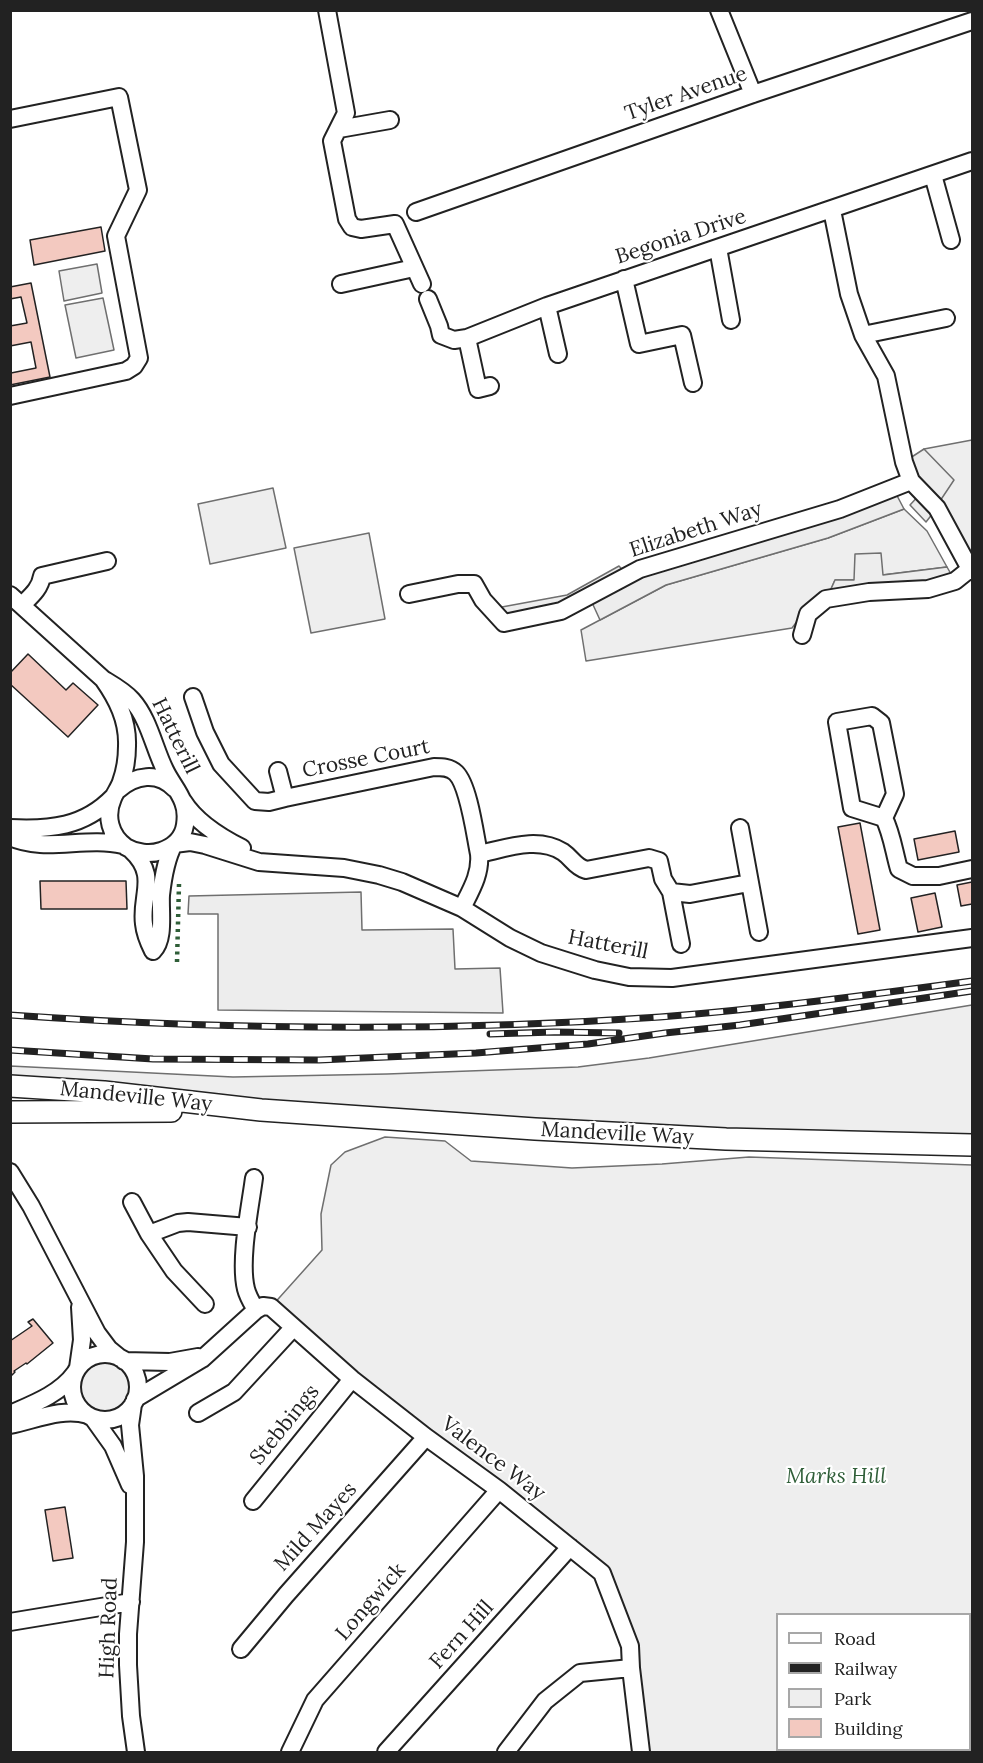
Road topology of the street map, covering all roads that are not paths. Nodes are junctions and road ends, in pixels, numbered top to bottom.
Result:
1 (327, 10) edge
2 (719, 10) edge
3 (972, 21) edge
4 (753, 94) junction
5 (10, 119) edge
6 (390, 120) dead end
7 (339, 129) junction
8 (972, 161) edge
9 (933, 175) junction
10 (832, 210) junction
11 (416, 212) dead end
12 (951, 240) dead end
13 (718, 248) junction
14 (414, 268) junction
15 (624, 279) junction
16 (341, 284) dead end
17 (547, 306) junction
18 (946, 318) dead end
19 (731, 320) dead end
20 (863, 335) junction
21 (467, 338) junction
22 (558, 354) dead end
23 (693, 383) dead end
24 (490, 386) dead end
25 (10, 396) edge
26 (911, 481) junction
27 (106, 561) dead end
28 (971, 570) edge
29 (409, 594) dead end
30 (16, 600) edge
31 (802, 635) dead end
32 (103, 679) junction
33 (193, 697) dead end
34 (278, 771) dead end
35 (115, 794) junction
36 (180, 797) junction
37 (285, 798) junction
38 (884, 818) junction
39 (10, 828) edge
40 (740, 828) dead end
41 (10, 837) edge
42 (174, 844) junction
43 (127, 847) junction
44 (479, 854) junction
45 (288, 863) junction
46 (972, 869) edge
47 (749, 883) junction
48 (671, 892) junction
49 (462, 908) junction
50 (759, 932) dead end
51 (972, 938) edge
52 (681, 944) dead end
53 (10, 1086) edge
54 (261, 1110) junction
55 (10, 1112) edge
56 (972, 1145) edge
57 (10, 1172) edge
58 (254, 1178) dead end
59 (132, 1202) dead end
60 (248, 1227) junction
61 (149, 1234) junction
62 (76, 1292) junction
63 (205, 1304) dead end
64 (256, 1310) junction
65 (293, 1328) junction
66 (215, 1348) junction
67 (122, 1359) junction
68 (76, 1370) junction
69 (352, 1379) junction
70 (134, 1402) junction
71 (198, 1413) dead end
72 (10, 1414) edge
73 (90, 1417) junction
74 (10, 1425) edge
75 (426, 1437) junction
76 (499, 1490) junction
77 (253, 1501) dead end
78 (135, 1505) junction
79 (570, 1547) junction
80 (131, 1602) junction
81 (10, 1622) edge
82 (241, 1649) dead end
83 (631, 1668) junction
84 (136, 1752) edge
85 (290, 1752) edge
86 (386, 1752) edge
87 (506, 1752) edge
88 (641, 1752) edge

1 - 7 street
2 - 4 street
3 - 4 street, Tyler Avenue
4 - 11 street, Tyler Avenue
5 - 25 street
6 - 7 street
7 - 14 street
8 - 9 street, Begonia Drive
9 - 10 street, Begonia Drive
9 - 12 street
10 - 13 street, Begonia Drive
10 - 20 street
13 - 15 street, Begonia Drive
13 - 19 street
14 - 16 street
14 - 21 street
15 - 17 street, Begonia Drive
15 - 23 street
17 - 21 street, Begonia Drive
17 - 22 street
18 - 20 street
20 - 26 street
21 - 24 street
26 - 28 street
26 - 29 street, Elizabeth Way
27 - 30 street
28 - 31 street
30 - 32 street, Hatterill
32 - 35 street, Hatterill
32 - 36 street, Hatterill
33 - 37 street, Crosse Court
34 - 37 street, Crosse Court
35 - 36 street, Hatterill
35 - 39 street
35 - 43 street, Hatterill
36 - 42 street, Hatterill
36 - 45 street, Hatterill
37 - 44 street, Crosse Court
38 - 38 street
38 - 46 street
40 - 47 street
41 - 43 street
42 - 43 street, Hatterill
42 - 43 street
42 - 45 street, Hatterill
44 - 48 street
44 - 49 street, Crosse Court
45 - 49 street, Hatterill
47 - 48 street
47 - 50 street
48 - 52 street
49 - 51 street, Hatterill
53 - 54 main road, Mandeville Way
54 - 55 main road, Mandeville Way
54 - 56 main road, Mandeville Way
57 - 62 street
58 - 60 street
59 - 61 street
60 - 61 street
60 - 64 street
61 - 63 street
62 - 67 street
62 - 68 street
64 - 65 street, Valence Way
64 - 66 street
65 - 69 street, Valence Way
65 - 71 street
66 - 67 street
66 - 70 street
67 - 68 street
67 - 70 street
68 - 72 street
68 - 73 street
69 - 75 street, Valence Way
69 - 77 street, Stebbings
70 - 73 street
70 - 78 street, High Road
73 - 74 street
73 - 78 street, High Road
75 - 76 street, Valence Way
75 - 82 street, Mild Mayes
76 - 79 street, Valence Way
76 - 85 street, Longwick
78 - 80 street, High Road
79 - 83 street, Valence Way
79 - 86 street, Fern Hill
80 - 81 street
80 - 84 street, High Road
83 - 87 street
83 - 88 street, Valence Way

